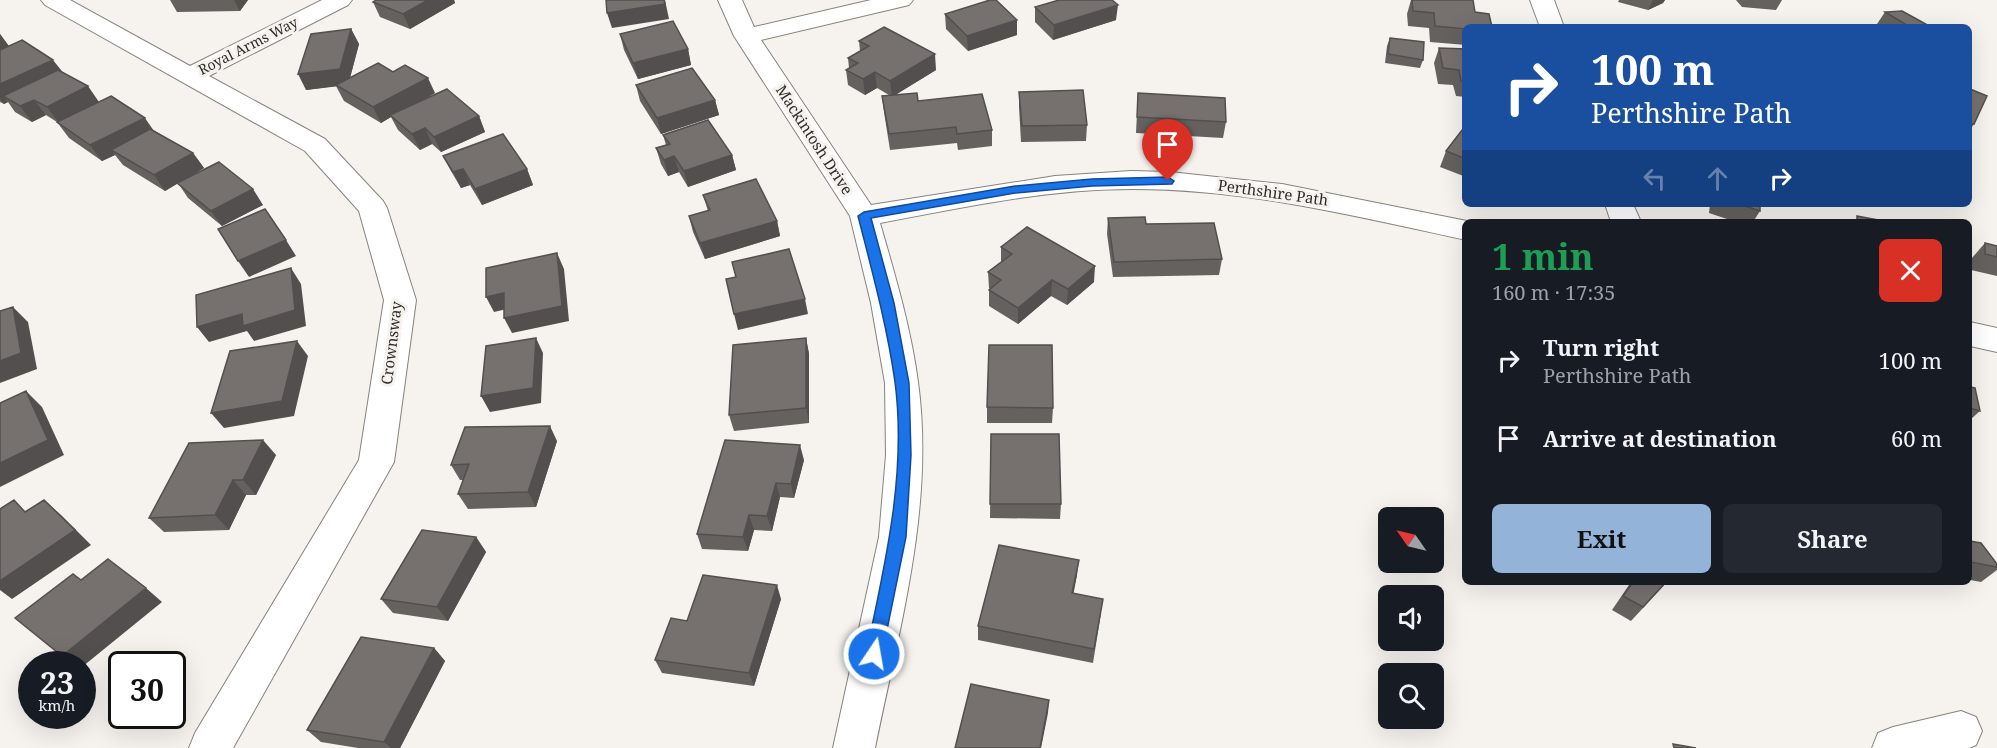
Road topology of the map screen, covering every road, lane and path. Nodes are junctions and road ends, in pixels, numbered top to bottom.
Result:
1 (53, 0) edge
2 (340, 0) edge
3 (730, 0) edge
4 (901, 0) edge
5 (1542, 0) edge
6 (1551, 24) edge
7 (746, 36) junction
8 (189, 76) junction
9 (864, 216) junction
10 (1462, 229) edge
11 (1972, 334) edge
12 (1997, 340) edge
13 (1960, 731) dead end
14 (210, 748) edge
15 (854, 748) edge
16 (1893, 748) edge

1 - 8 street, Crownsway
2 - 8 street, Royal Arms Way
3 - 7 street, Mackintosh Drive
4 - 7 street
5 - 6 street
7 - 9 street, Mackintosh Drive
8 - 14 street, Crownsway
9 - 10 street, Perthshire Path
9 - 15 street, Mackintosh Drive
11 - 12 street
13 - 16 street

